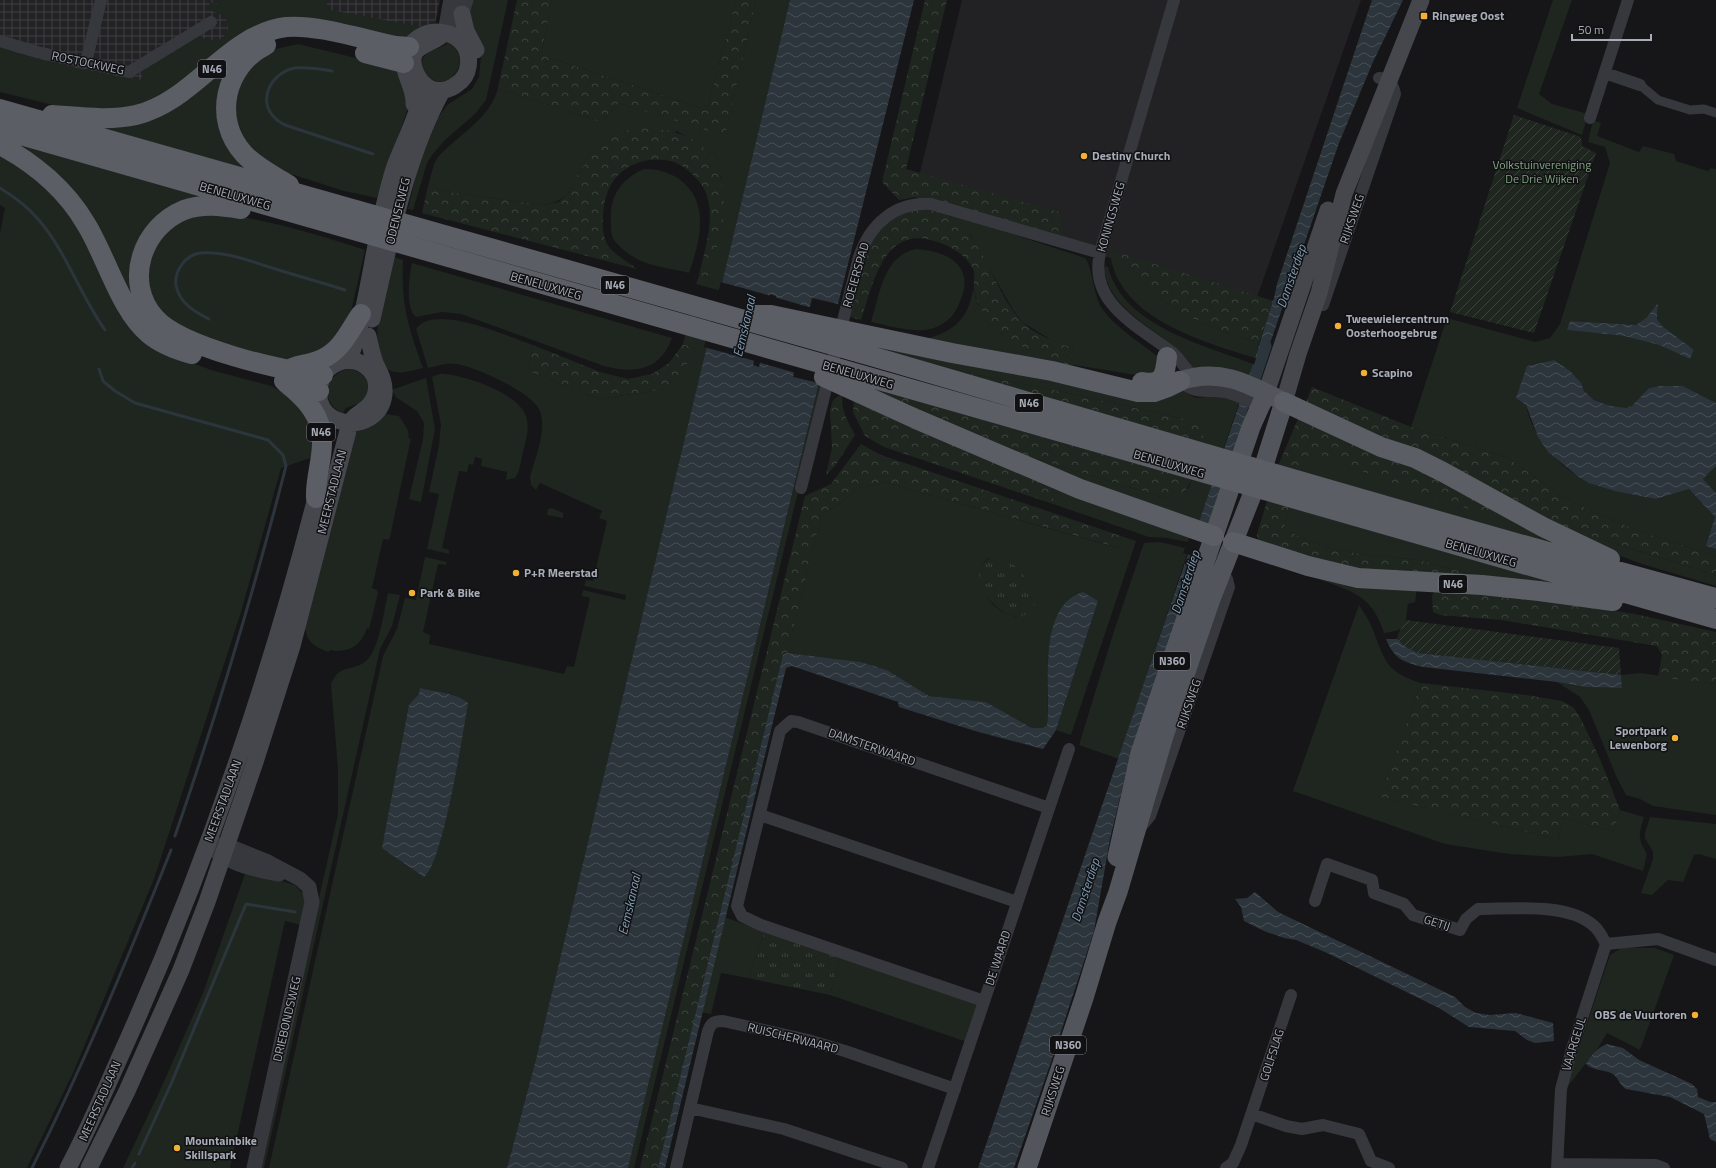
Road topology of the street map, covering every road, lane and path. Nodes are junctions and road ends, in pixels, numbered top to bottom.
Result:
1 (102, 0) edge
2 (1174, 0) edge
3 (1412, 0) edge
4 (1421, 0) edge
5 (1628, 0) edge
6 (456, 7) edge
7 (211, 22) dead end
8 (445, 34) junction
9 (0, 40) edge
10 (409, 58) junction
11 (86, 62) junction
12 (1604, 73) junction
13 (1384, 79) junction
14 (416, 83) junction
15 (1640, 85) joint
16 (442, 91) junction
17 (7, 111) edge
18 (423, 113) junction
19 (1716, 113) edge
20 (1590, 118) dead end
21 (0, 129) edge
22 (0, 145) edge
23 (307, 197) junction
24 (324, 222) junction
25 (358, 222) junction
26 (433, 243) junction
27 (1100, 253) junction
28 (361, 314) junction
29 (1284, 342) junction
30 (873, 347) junction
31 (1163, 350) junction
32 (1298, 354) junction
33 (363, 362) junction
34 (286, 375) junction
35 (1076, 377) junction
36 (1187, 378) junction
37 (321, 383) junction
38 (863, 385) junction
39 (1253, 395) junction
40 (1284, 402) junction
41 (342, 421) junction
42 (1185, 459) junction
43 (1283, 487) junction
44 (801, 488) dead end
45 (316, 498) junction
46 (1205, 533) junction
47 (1233, 542) junction
48 (1211, 574) junction
49 (1658, 583) junction
50 (1716, 598) edge
51 (1677, 610) junction
52 (1716, 619) edge
53 (1070, 749) dead end
54 (1050, 808) junction
55 (760, 815) junction
56 (1130, 825) junction
57 (207, 845) junction
58 (224, 851) junction
59 (1315, 901) dead end
60 (1017, 902) junction
61 (1606, 944) junction
62 (1716, 960) edge
63 (1291, 995) dead end
64 (984, 1001) junction
65 (955, 1089) junction
66 (690, 1108) junction
67 (1252, 1114) junction
68 (1557, 1166) edge
69 (68, 1168) edge
70 (89, 1168) edge
71 (254, 1168) edge
72 (676, 1168) edge
73 (902, 1168) edge
74 (928, 1168) edge
75 (1027, 1168) edge
76 (1226, 1168) edge
77 (1389, 1168) edge
78 (1664, 1168) edge

1 - 11 street
2 - 27 street, KONINGSWEG
3 - 13 main road, RIJKSWEG
4 - 13 main road, RIJKSWEG
5 - 12 street
6 - 8 street
6 - 8 street
6 - 18 main road
7 - 11 street, ROSTOCKWEG
8 - 10 main road
8 - 16 main road
9 - 11 street, ROSTOCKWEG
10 - 14 main road
10 - 17 highway, N46
10 - 23 highway, N46
12 - 15 street
12 - 20 street
13 - 29 main road, RIJKSWEG
13 - 32 main road, RIJKSWEG
14 - 16 main road
14 - 18 main road, ODENSEWEG
15 - 19 street
16 - 18 main road, ODENSEWEG
17 - 23 highway, BENELUXWEG / N46
18 - 28 main road, ODENSEWEG
18 - 33 main road, ODENSEWEG
21 - 24 highway, BENELUXWEG / N46
22 - 34 highway, N46
23 - 25 highway, BENELUXWEG / N46
24 - 25 highway, BENELUXWEG / N46
24 - 34 highway, N46
25 - 26 highway, BENELUXWEG / N46
26 - 30 highway, BENELUXWEG / N46
26 - 38 highway, BENELUXWEG / N46
27 - 31 street, KONINGSWEG
27 - 44 street, ROEIERSPAD
28 - 33 main road, ODENSEWEG
28 - 34 highway
29 - 32 street
29 - 39 main road, RIJKSWEG / N360
30 - 35 highway, N46
30 - 42 highway, BENELUXWEG / N46
31 - 35 highway, N46
31 - 36 street, KONINGSWEG
32 - 40 main road, RIJKSWEG / N360
33 - 37 main road
33 - 41 main road
34 - 37 highway, N46
34 - 45 highway, N46
35 - 36 highway, N46
36 - 39 main road
37 - 41 main road
38 - 42 highway, BENELUXWEG / N46
38 - 46 highway, N46
39 - 40 main road
39 - 46 main road, RIJKSWEG / N360
40 - 47 main road, RIJKSWEG / N360
40 - 49 highway, N46
41 - 45 main road, MEERSTADLAAN
41 - 58 main road, MEERSTADLAAN
42 - 43 highway, BENELUXWEG / N46
43 - 49 highway, BENELUXWEG / N46
43 - 51 highway, BENELUXWEG / N46
45 - 57 main road, MEERSTADLAAN
46 - 47 main road, N46
46 - 48 main road, RIJKSWEG / N360
47 - 48 main road, RIJKSWEG / N360
47 - 51 highway, N46
48 - 56 main road, RIJKSWEG / N360
48 - 56 street, RIJKSWEG
49 - 50 highway, BENELUXWEG / N46
51 - 52 highway, BENELUXWEG / N46
53 - 54 street, DE WAARD
54 - 55 street, DAMSTERWAARD
54 - 60 street, DE WAARD
55 - 60 street
55 - 64 street, DAMSTERWAARD
56 - 75 main road, RIJKSWEG / N360
57 - 58 street, DRIEBONDSWEG
57 - 69 main road, MEERSTADLAAN
58 - 70 main road, MEERSTADLAAN
58 - 71 street, DRIEBONDSWEG
59 - 61 street, GETIJ
60 - 64 street, DE WAARD
61 - 62 street
61 - 68 street, VAARGEUL
63 - 67 street, GOLFSLAG
64 - 65 street, DE WAARD
65 - 66 street, RUISCHERWAARD
65 - 74 street, DE WAARD
66 - 72 street, RUISCHERWAARD
66 - 73 street
67 - 76 street, GOLFSLAG
67 - 77 street
68 - 78 street, VAARGEUL

